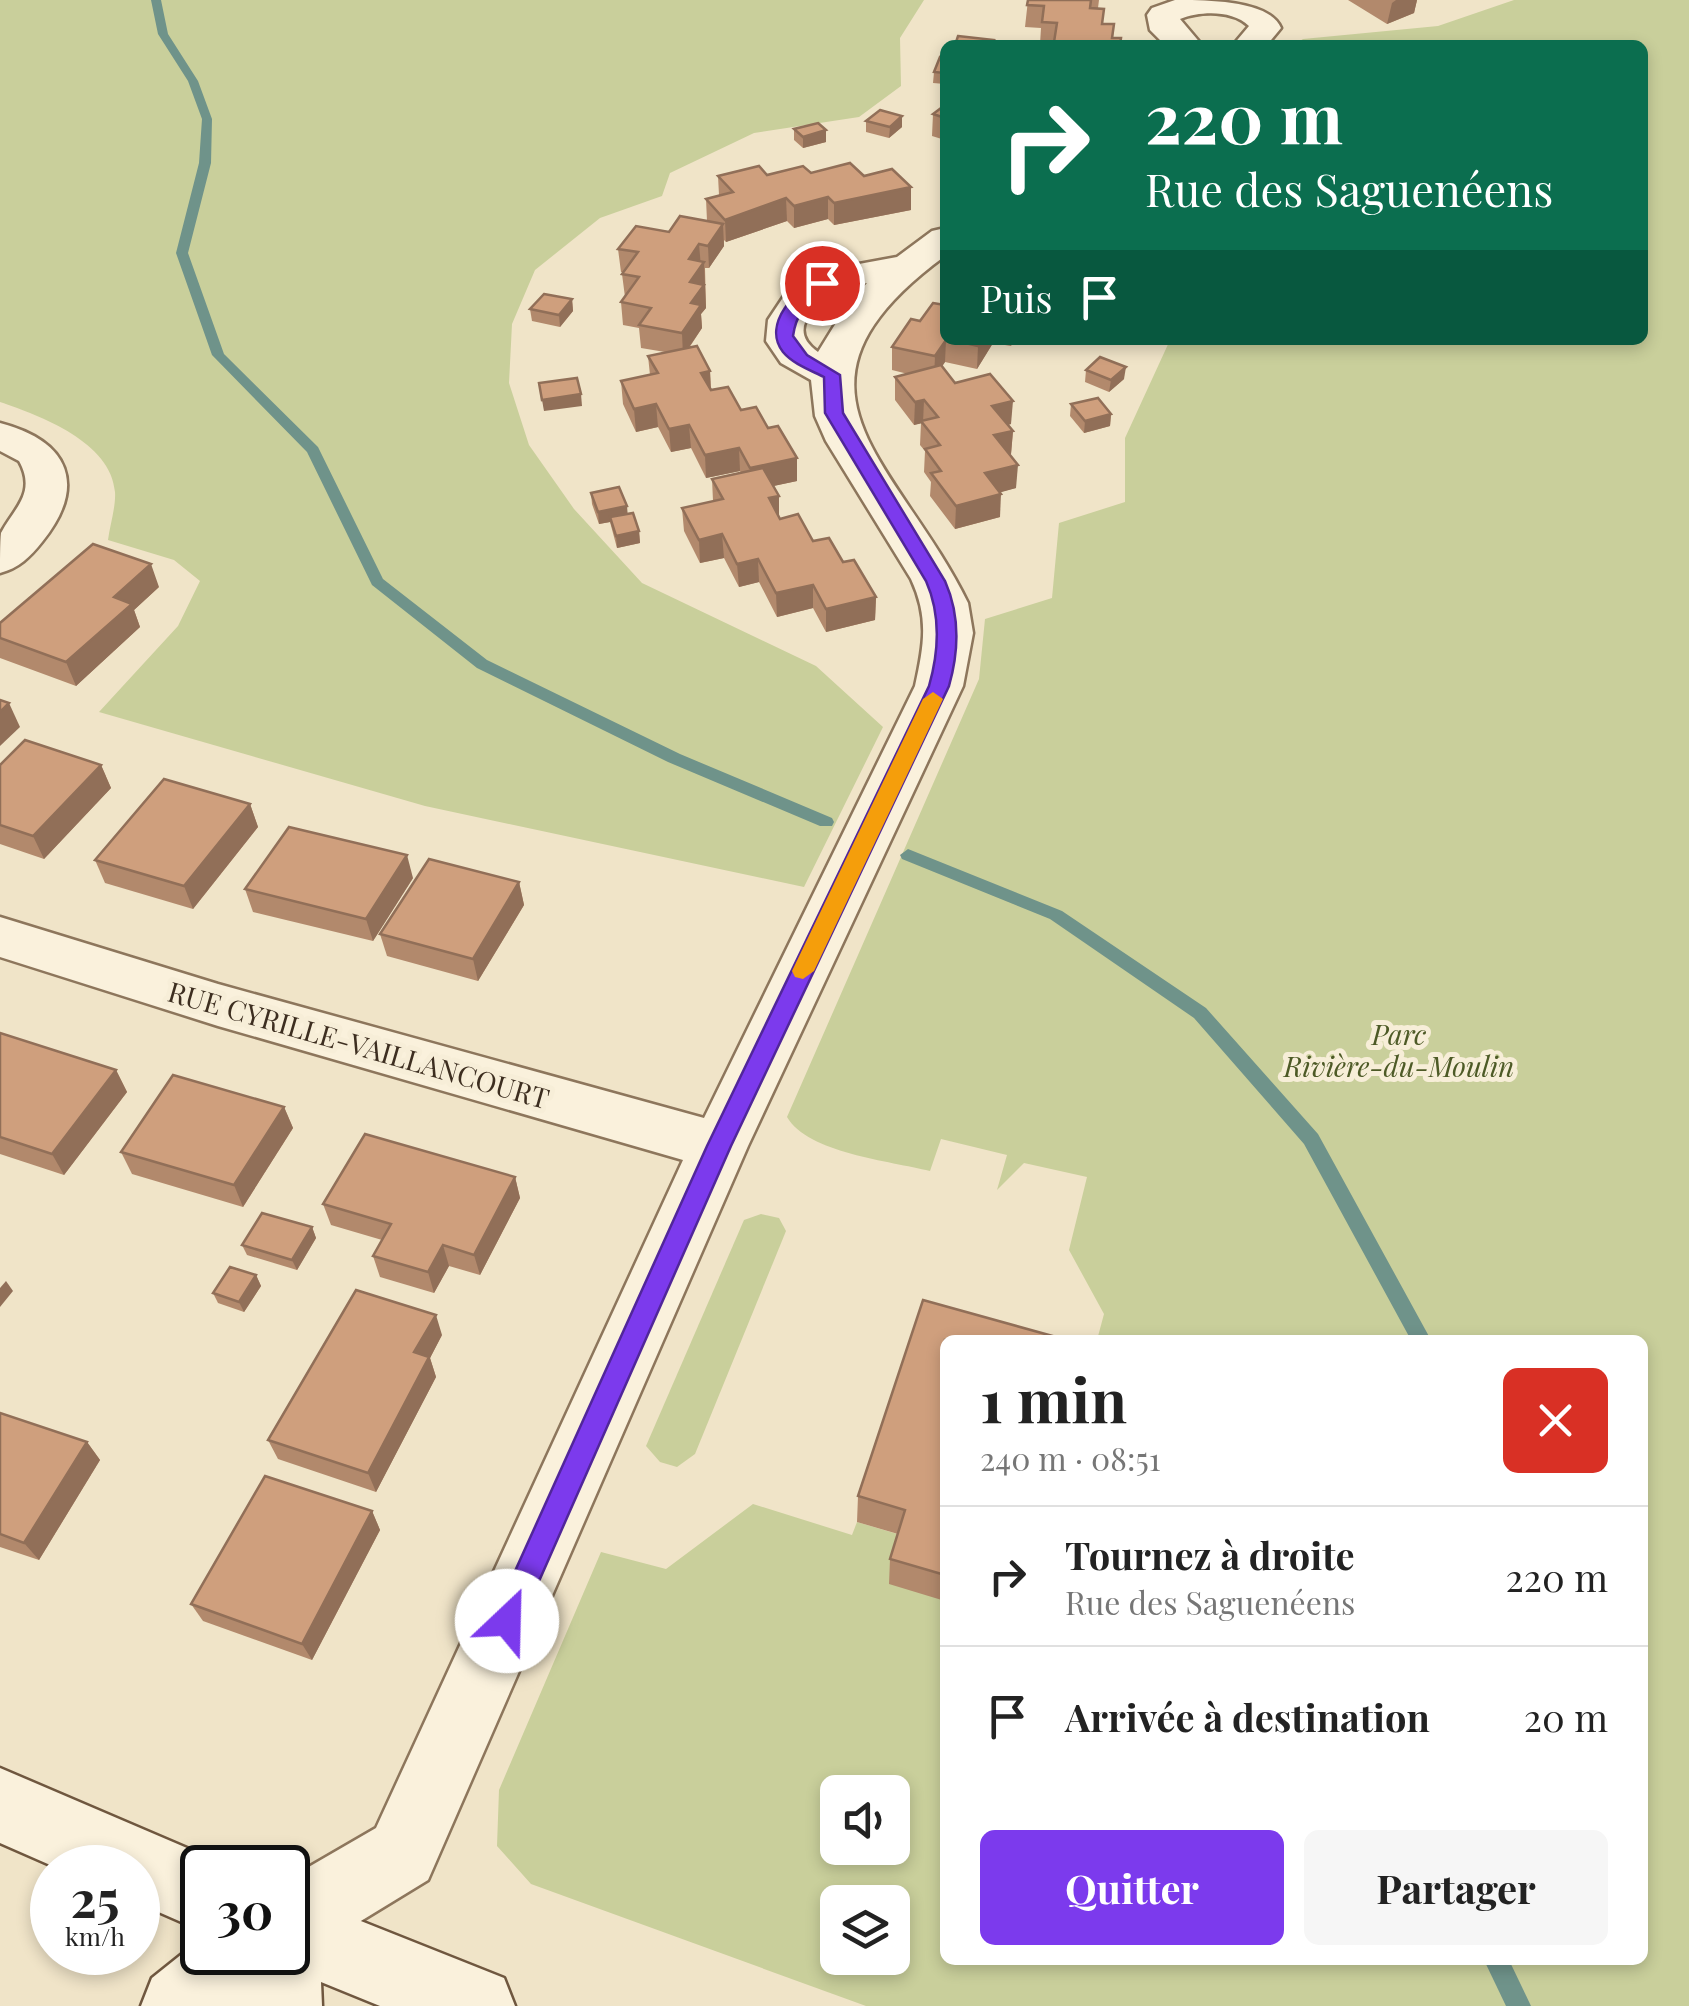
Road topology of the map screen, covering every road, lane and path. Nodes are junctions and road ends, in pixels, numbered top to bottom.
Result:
1 (1179, 40) edge
2 (1254, 40) edge
3 (924, 253) edge
4 (0, 436) edge
5 (0, 559) edge
6 (0, 938) edge
7 (719, 1146) junction
8 (0, 1805) edge
9 (180, 1883) edge
10 (310, 1912) edge
11 (310, 1935) edge
12 (219, 1975) edge
13 (282, 1975) edge
14 (180, 2006) edge
15 (284, 2006) edge
16 (476, 2006) edge

1 - 2 street
3 - 7 street
4 - 5 street
6 - 7 street, RUE CYRILLE-VAILLANCOURT
7 - 10 street
8 - 9 street
11 - 16 street
12 - 14 street
13 - 15 street

